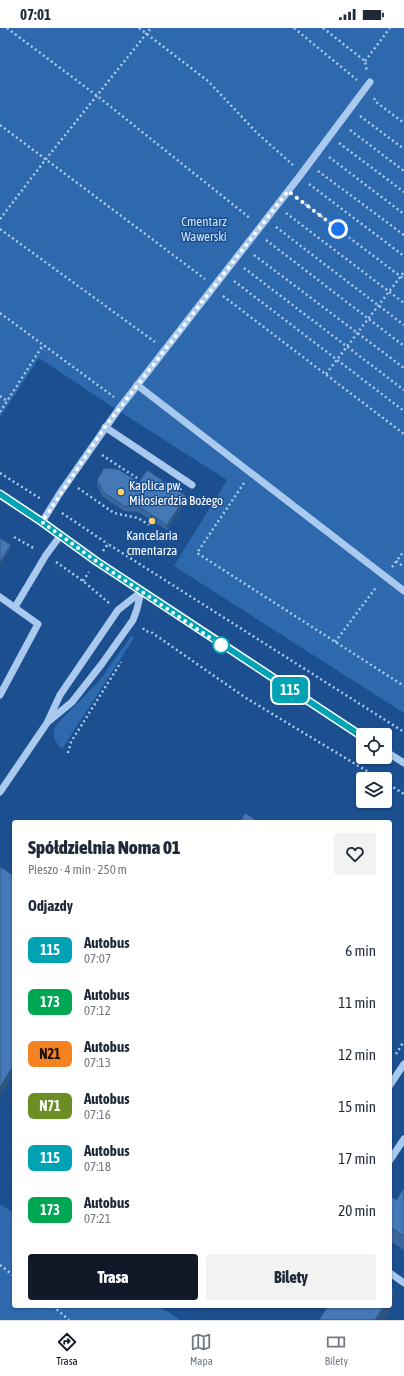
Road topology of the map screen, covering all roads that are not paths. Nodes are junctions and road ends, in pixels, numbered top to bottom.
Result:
1 (368, 85) road end
2 (137, 385) junction
3 (105, 427) junction
4 (192, 485) dead end
5 (0, 494) edge
6 (42, 522) junction
7 (60, 536) junction
8 (404, 591) edge
9 (142, 592) junction
10 (0, 597) edge
11 (15, 607) junction
12 (0, 695) edge
13 (47, 723) junction
14 (356, 732) edge
15 (392, 756) edge
16 (404, 764) edge
17 (0, 792) edge
18 (404, 1064) edge
19 (392, 1082) edge
20 (404, 1138) edge
21 (392, 1157) edge
22 (392, 1274) edge
23 (404, 1283) edge

1 - 2 street
2 - 3 street
2 - 8 street
3 - 4 street
3 - 6 street
5 - 6 street
6 - 7 street
7 - 9 street
7 - 11 street
9 - 13 street
9 - 13 street
9 - 14 street
10 - 11 street
11 - 12 street
13 - 17 street
15 - 16 street
18 - 19 street
20 - 21 street
22 - 23 street

